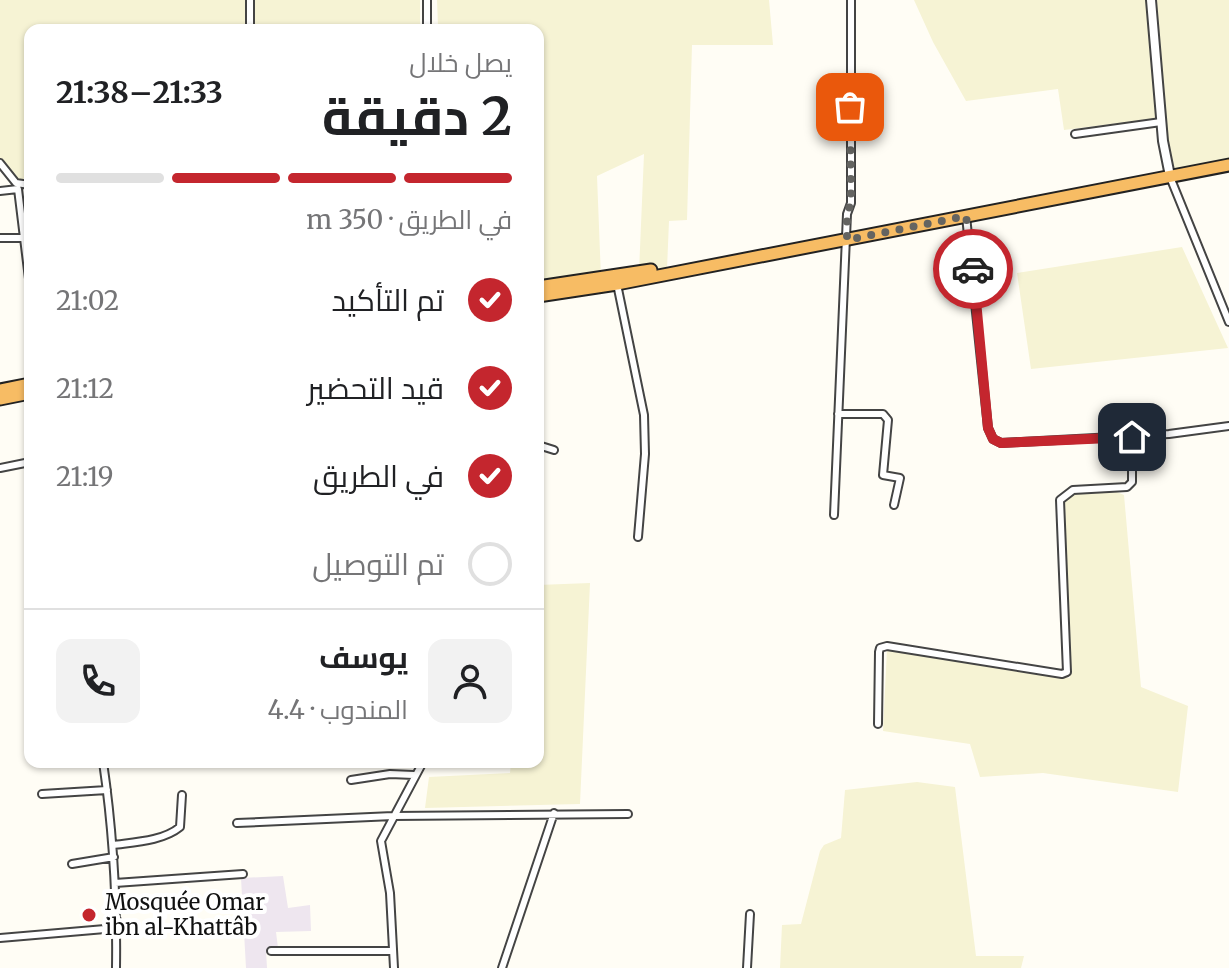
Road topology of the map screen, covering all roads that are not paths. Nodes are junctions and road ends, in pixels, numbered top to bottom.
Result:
1 (250, 0) edge
2 (427, 0) edge
3 (851, 0) edge
4 (1151, 0) edge
5 (250, 24) edge
6 (427, 24) edge
7 (1161, 122) junction
8 (1075, 134) dead end
9 (1229, 159) edge
10 (0, 163) edge
11 (1229, 165) edge
12 (1169, 173) junction
13 (24, 184) edge
14 (0, 191) edge
15 (966, 216) junction
16 (24, 231) edge
17 (847, 236) junction
18 (0, 238) edge
19 (24, 238) edge
20 (617, 284) junction
21 (544, 286) edge
22 (544, 295) edge
23 (1229, 322) edge
24 (24, 385) edge
25 (0, 390) edge
26 (24, 394) edge
27 (0, 399) edge
28 (838, 414) junction
29 (1229, 426) edge
30 (1132, 437) junction
31 (544, 447) edge
32 (554, 450) dead end
33 (24, 463) edge
34 (0, 468) edge
35 (894, 505) dead end
36 (834, 515) dead end
37 (638, 537) dead end
38 (878, 724) dead end
39 (104, 768) edge
40 (422, 768) edge
41 (414, 775) junction
42 (351, 780) dead end
43 (107, 790) junction
44 (42, 794) dead end
45 (182, 795) dead end
46 (554, 813) junction
47 (628, 814) dead end
48 (393, 816) junction
49 (237, 823) dead end
50 (113, 845) junction
51 (114, 857) junction
52 (72, 864) dead end
53 (243, 874) dead end
54 (115, 883) junction
55 (750, 914) dead end
56 (117, 920) junction
57 (0, 938) edge
58 (271, 951) dead end
59 (392, 951) junction
60 (116, 968) edge
61 (394, 968) edge
62 (502, 968) edge
63 (747, 968) edge

1 - 5 street
2 - 6 street
3 - 17 street
4 - 7 street
7 - 8 street
7 - 12 street
9 - 12 highway
10 - 13 street
11 - 12 highway
12 - 15 highway
12 - 17 highway
12 - 23 street
14 - 16 street
15 - 17 highway
15 - 30 street
17 - 20 highway
17 - 21 highway
17 - 28 street
18 - 19 street
20 - 22 highway
20 - 37 street
24 - 25 highway
26 - 27 highway
28 - 35 street
28 - 36 street
29 - 30 street
30 - 38 street
31 - 32 street
33 - 34 street
39 - 43 street
40 - 41 street
41 - 42 street
41 - 48 street
43 - 44 street
43 - 50 street
45 - 50 street
46 - 47 street
46 - 48 street
46 - 62 street
48 - 49 street
48 - 59 street
50 - 51 street
51 - 52 street
51 - 54 street
53 - 54 street
54 - 56 street
55 - 63 street
56 - 57 street
56 - 60 street
58 - 59 street
59 - 61 street

